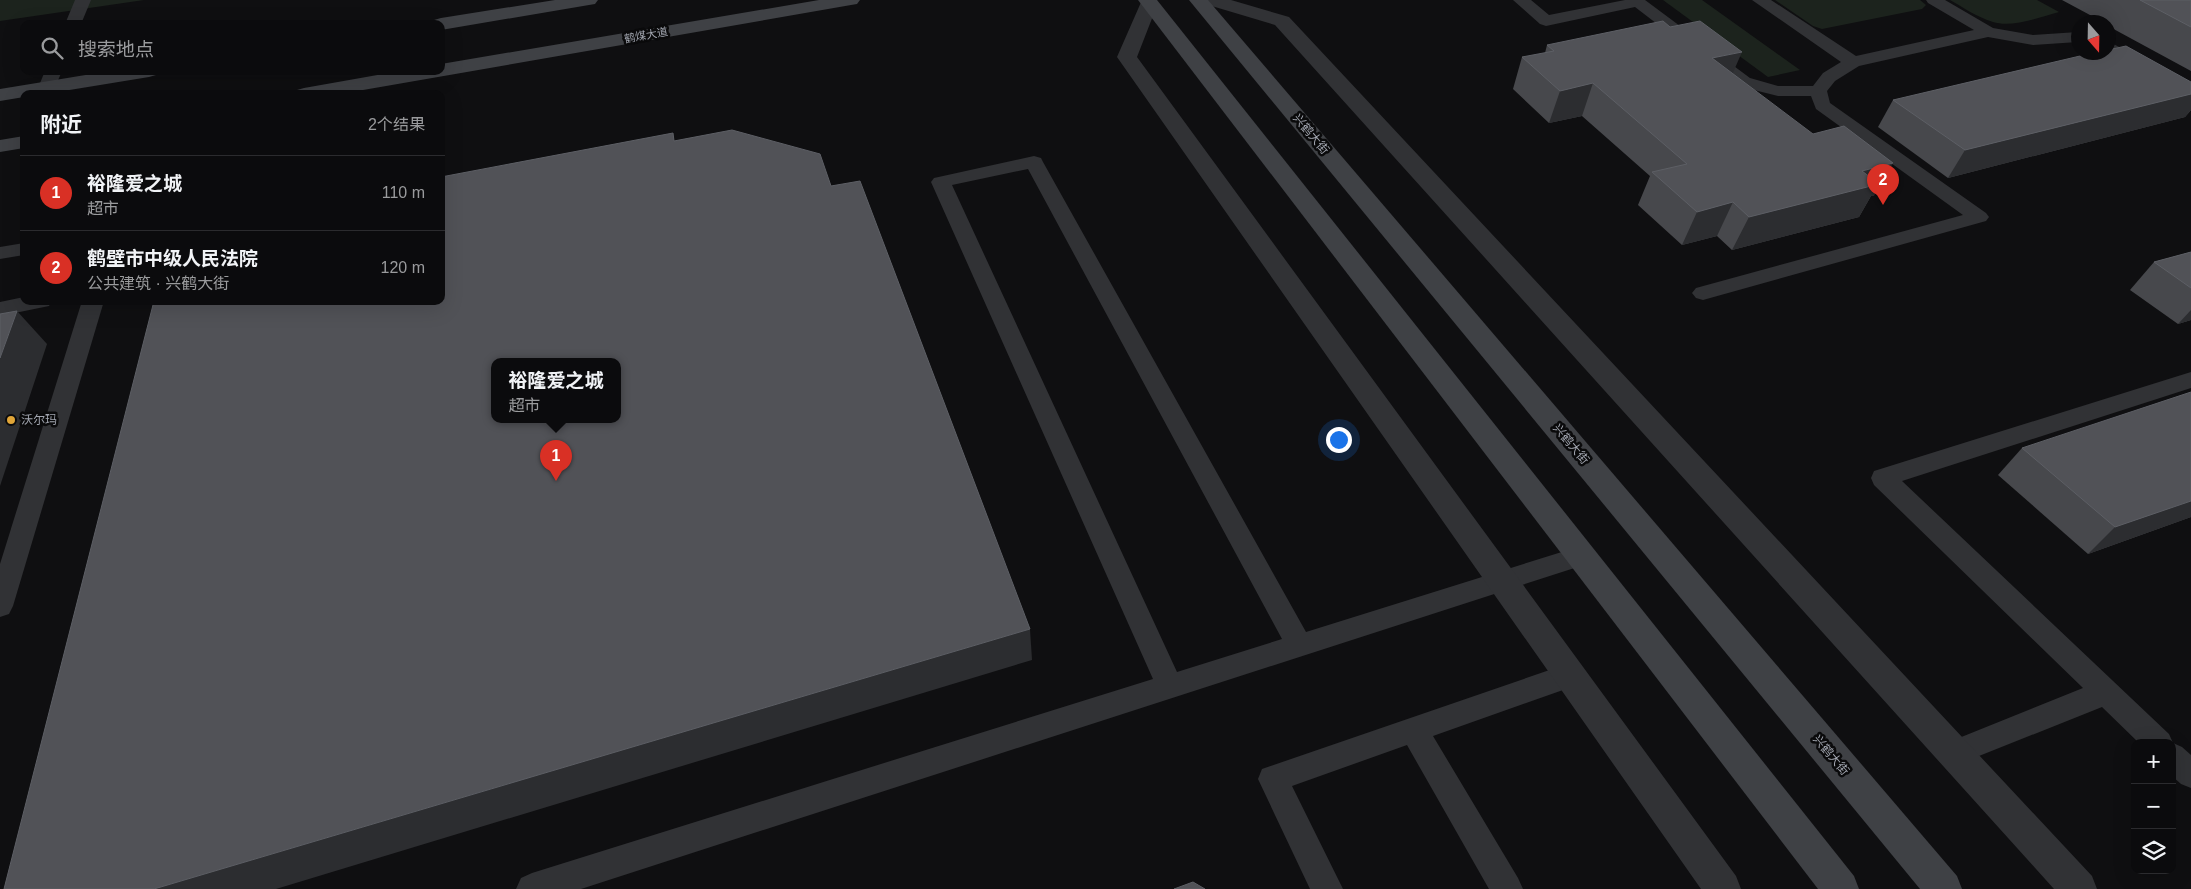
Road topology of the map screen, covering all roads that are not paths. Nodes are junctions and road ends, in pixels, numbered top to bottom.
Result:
1 (83, 0) edge
2 (589, 0) edge
3 (851, 0) edge
4 (1198, 0) edge
5 (1211, 0) edge
6 (1521, 0) edge
7 (1760, 0) edge
8 (1934, 0) edge
9 (1148, 2) edge
10 (75, 20) edge
11 (445, 23) edge
12 (1988, 32) junction
13 (2071, 37) edge
14 (2116, 50) edge
15 (1853, 62) junction
16 (445, 69) edge
17 (106, 75) edge
18 (412, 75) edge
19 (51, 80) edge
20 (327, 90) edge
21 (1818, 91) junction
22 (2191, 92) edge
23 (0, 96) edge
24 (20, 143) edge
25 (0, 146) edge
26 (20, 250) edge
27 (0, 254) edge
28 (1703, 293) dead end
29 (21, 305) edge
30 (92, 305) edge
31 (0, 309) edge
32 (2191, 380) edge
33 (1581, 556) junction
34 (1502, 581) junction
35 (0, 606) edge
36 (1299, 645) junction
37 (1570, 676) junction
38 (1170, 686) junction
39 (2106, 692) junction
40 (1414, 730) junction
41 (2155, 739) edge
42 (1954, 753) junction
43 (2176, 760) edge
44 (2191, 774) edge
45 (532, 889) edge
46 (1327, 889) edge
47 (1507, 889) edge
48 (1723, 889) edge
49 (1841, 889) edge
50 (1944, 889) edge
51 (2079, 889) edge

1 - 10 lane
2 - 11 main road
3 - 16 main road, 鹤煤大道
4 - 50 main road, 兴鹤大街
5 - 42 street
6 - 21 lane
7 - 15 lane
8 - 12 lane
9 - 33 main road
9 - 34 street
12 - 13 lane
12 - 15 lane
14 - 22 lane
15 - 21 lane
17 - 19 main road
18 - 20 main road
19 - 23 main road
21 - 28 lane
24 - 25 main road
26 - 27 lane
29 - 31 lane
30 - 35 lane
32 - 39 lane
33 - 34 lane
33 - 49 main road
34 - 36 lane
34 - 37 street
36 - 38 lane
36 - 38 lane
37 - 40 lane
37 - 48 street
38 - 45 lane
39 - 41 lane
39 - 42 lane
40 - 46 lane
40 - 47 lane
42 - 51 street
43 - 44 lane

